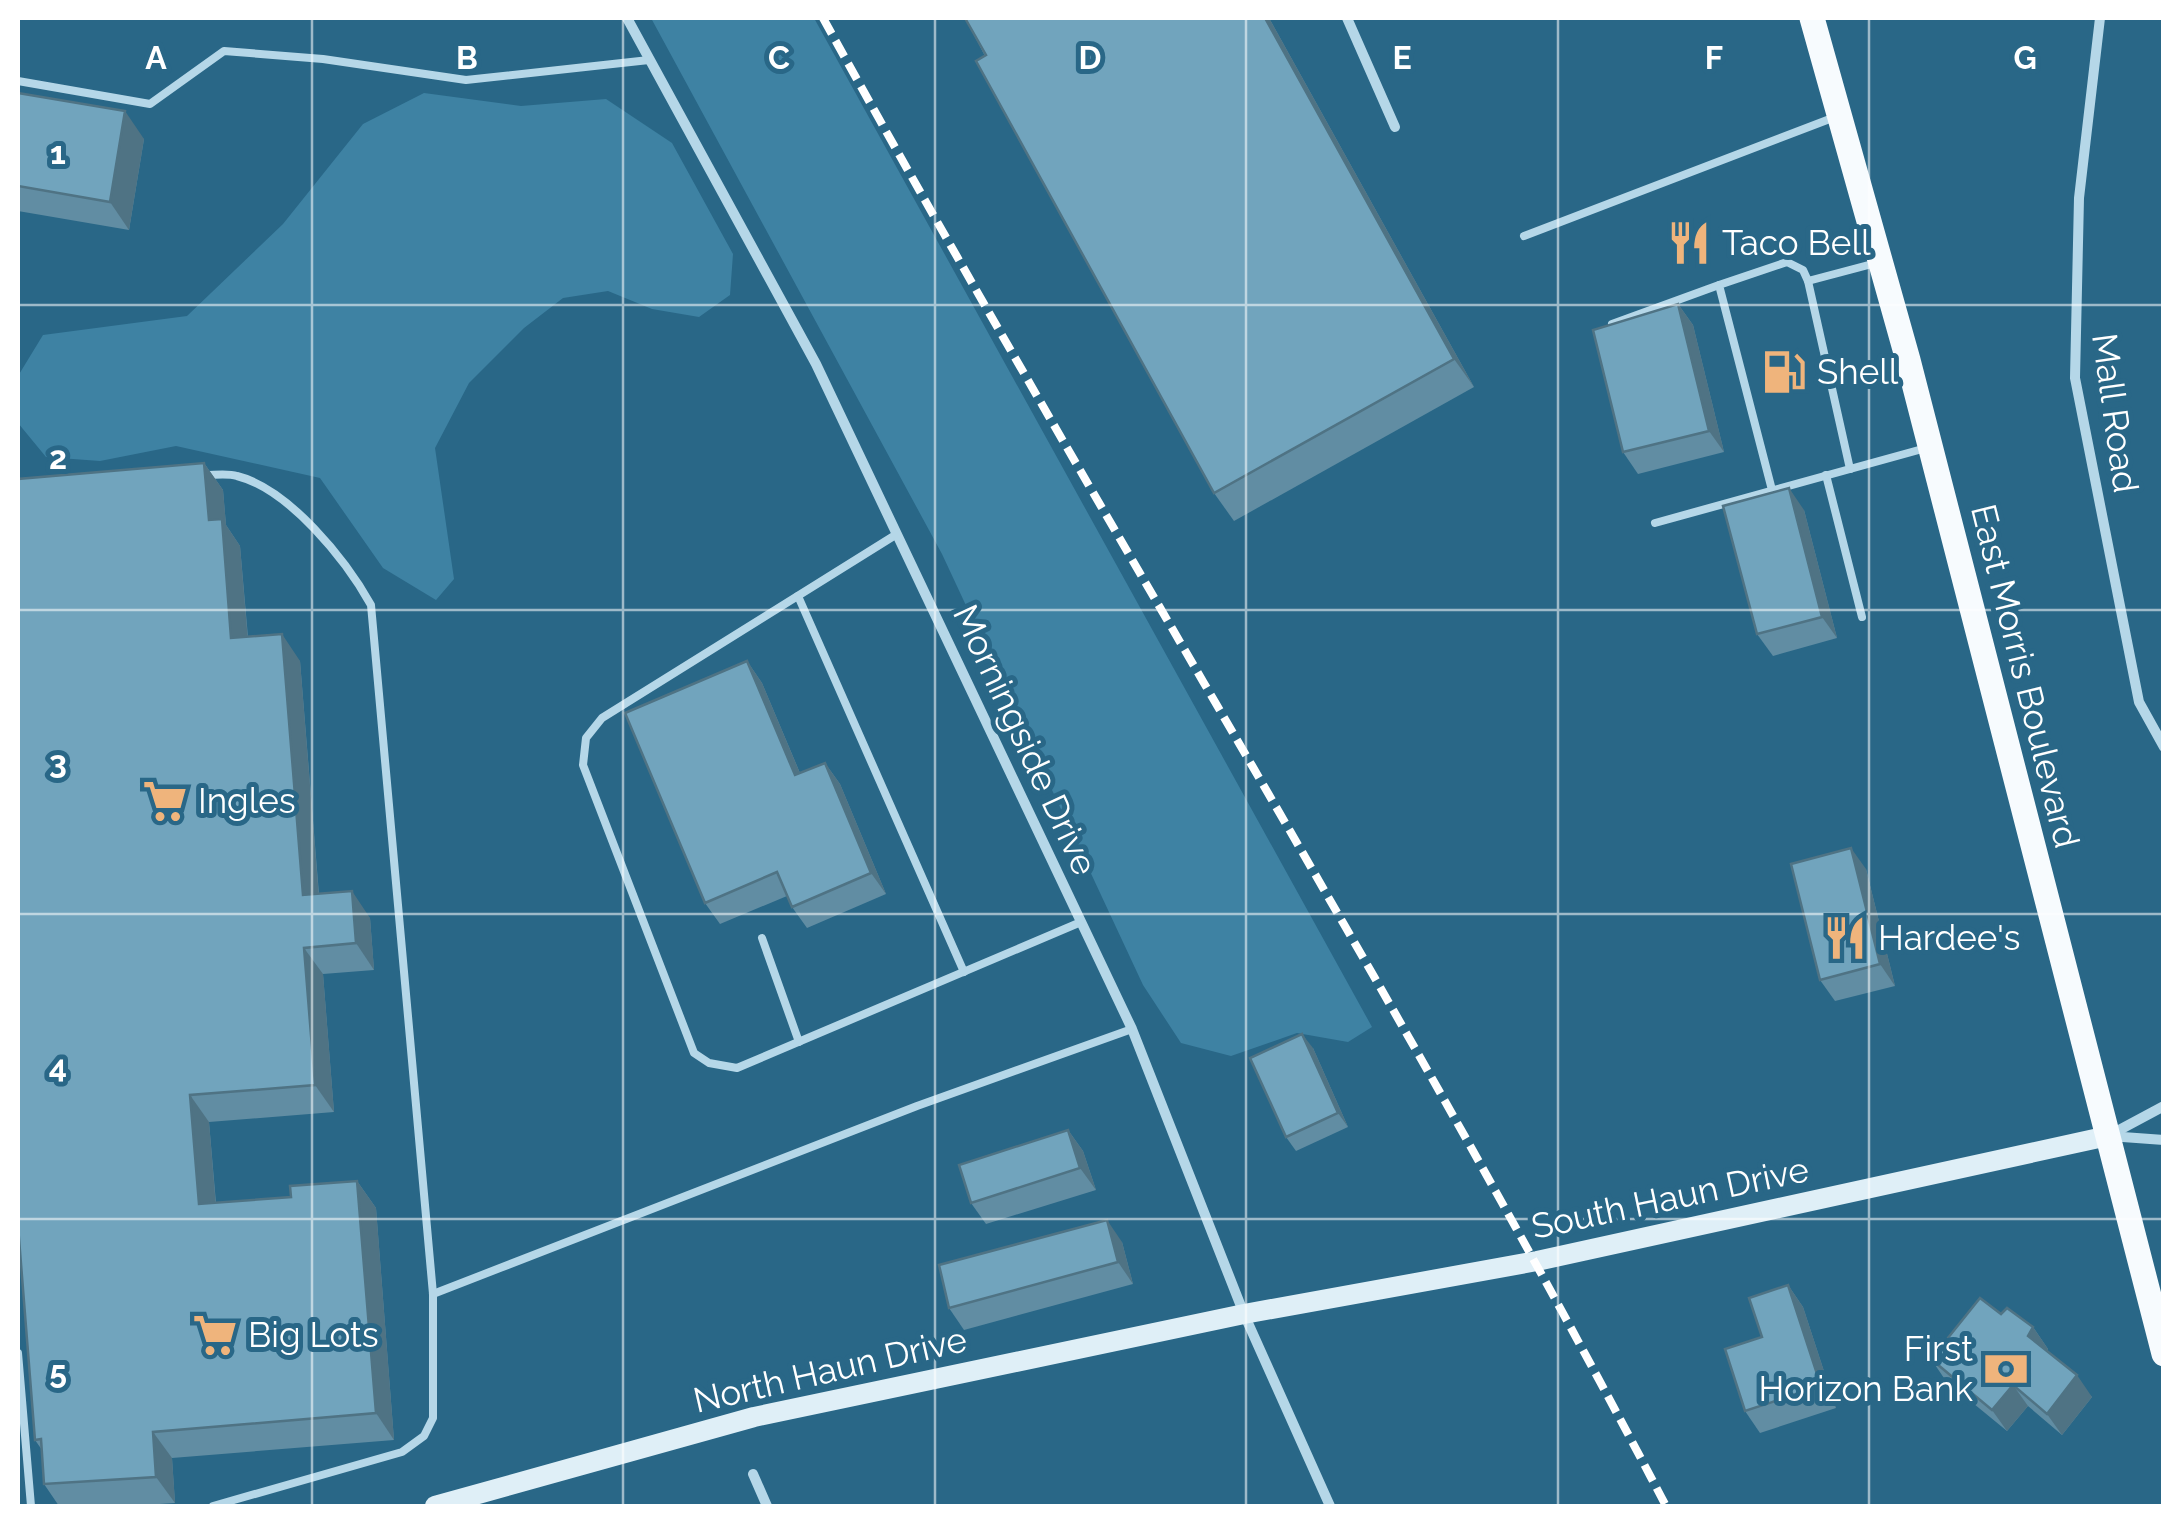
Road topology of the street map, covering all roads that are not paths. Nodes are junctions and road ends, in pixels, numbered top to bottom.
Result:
1 (626, 18) edge
2 (1346, 18) edge
3 (1812, 18) edge
4 (2100, 18) edge
5 (650, 60) junction
6 (18, 81) edge
7 (1840, 116) junction
8 (1395, 127) dead end
9 (1524, 236) dead end
10 (1880, 261) junction
11 (1808, 281) junction
12 (1719, 285) junction
13 (1612, 324) edge
14 (1930, 446) junction
15 (1850, 469) junction
16 (1826, 475) junction
17 (196, 476) edge
18 (1772, 490) junction
19 (1655, 522) dead end
20 (897, 534) junction
21 (798, 596) junction
22 (1862, 617) dead end
23 (2164, 747) edge
24 (1081, 922) junction
25 (762, 938) dead end
26 (964, 972) junction
27 (1132, 1029) junction
28 (799, 1042) junction
29 (2164, 1106) edge
30 (2108, 1136) junction
31 (2164, 1140) edge
32 (433, 1294) junction
33 (1244, 1314) junction
34 (18, 1353) edge
35 (2164, 1354) edge
36 (753, 1474) dead end
37 (31, 1506) edge
38 (214, 1506) edge
39 (435, 1506) edge
40 (767, 1506) edge
41 (1330, 1506) edge

1 - 5 street, Morningside Drive
2 - 8 street
3 - 7 main road, East Morris Boulevard
4 - 23 street, Mall Road
5 - 6 lane
5 - 20 street, Morningside Drive
7 - 9 lane
7 - 10 main road, East Morris Boulevard
10 - 11 lane
10 - 14 main road, East Morris Boulevard
11 - 12 lane
11 - 15 lane
12 - 13 lane
12 - 18 lane
14 - 15 lane
14 - 30 main road, East Morris Boulevard
15 - 16 lane
16 - 18 lane
16 - 22 lane
17 - 32 lane
18 - 19 lane
20 - 21 lane
20 - 24 street, Morningside Drive
21 - 26 lane
21 - 28 lane
24 - 26 lane
24 - 27 street, Morningside Drive
25 - 28 lane
26 - 28 lane
27 - 32 lane
27 - 33 street, Morningside Drive
29 - 30 street, South Haun Drive
30 - 31 street, South Haun Drive
30 - 33 street, South Haun Drive
30 - 35 main road, East Morris Boulevard
32 - 38 lane
33 - 39 street, North Haun Drive
33 - 41 street, Morningside Drive
34 - 37 lane
36 - 40 street

